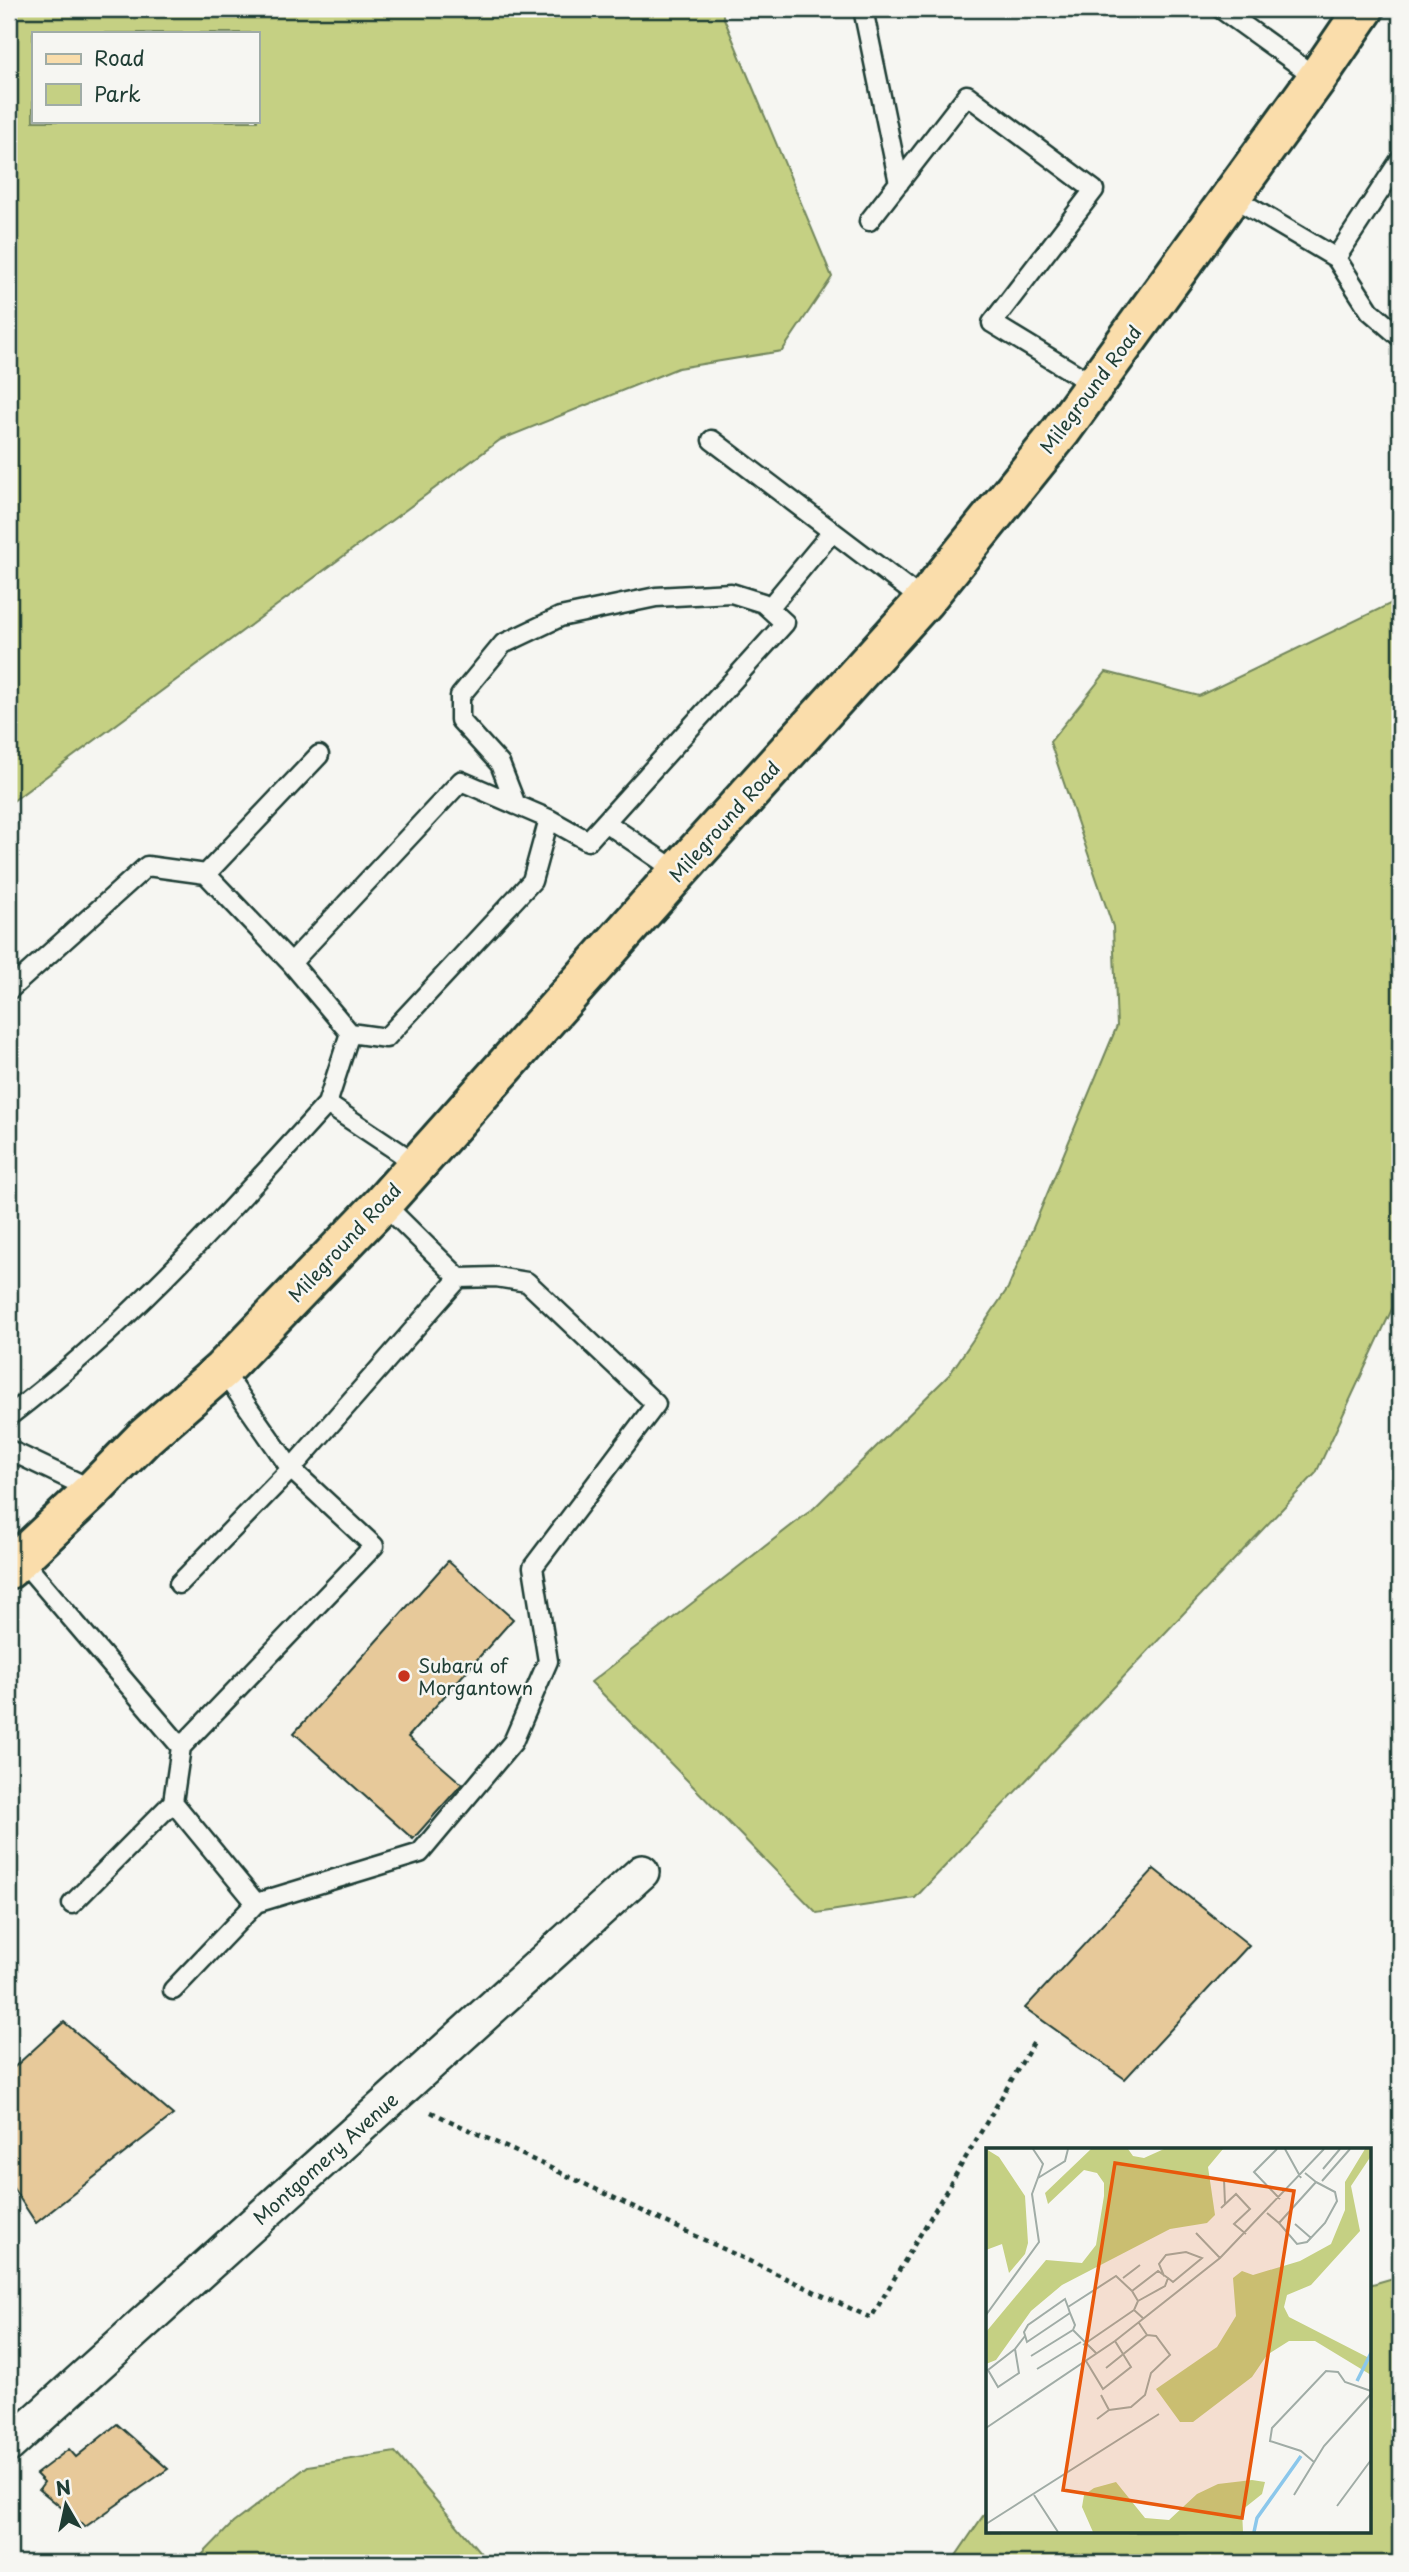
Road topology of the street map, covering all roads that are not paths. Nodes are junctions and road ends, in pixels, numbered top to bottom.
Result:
1 (863, 9) edge
2 (1220, 9) edge
3 (1364, 9) edge
4 (1317, 78) junction
5 (1400, 160) edge
6 (899, 183) junction
7 (1231, 196) junction
8 (869, 221) dead end
9 (1336, 258) junction
10 (1400, 337) edge
11 (1094, 385) junction
12 (712, 440) dead end
13 (832, 532) junction
14 (925, 601) junction
15 (769, 608) junction
16 (319, 755) dead end
17 (516, 805) junction
18 (549, 819) junction
19 (605, 822) junction
20 (678, 872) junction
21 (206, 874) junction
22 (290, 963) junction
23 (9, 990) edge
24 (350, 1033) junction
25 (327, 1104) junction
26 (417, 1164) junction
27 (383, 1203) junction
28 (458, 1278) junction
29 (222, 1370) junction
30 (9, 1416) edge
31 (9, 1450) edge
32 (290, 1469) junction
33 (93, 1490) junction
34 (15, 1564) edge
35 (179, 1584) dead end
36 (181, 1747) junction
37 (173, 1802) junction
38 (642, 1872) dead end
39 (256, 1903) junction
40 (72, 1904) dead end
41 (173, 1990) dead end
42 (9, 2445) edge

1 - 6 lane
2 - 4 lane
3 - 4 main road, Mileground Road
4 - 7 main road, Mileground Road
5 - 9 lane
6 - 8 lane
6 - 11 lane
7 - 9 lane
7 - 11 main road, Mileground Road
9 - 10 lane
11 - 14 main road, Mileground Road
12 - 13 lane
13 - 14 lane
13 - 15 lane
14 - 20 main road, Mileground Road
15 - 17 lane
15 - 19 lane
16 - 21 lane
17 - 18 lane
17 - 22 lane
18 - 19 lane
18 - 24 lane
19 - 20 lane
20 - 26 main road, Mileground Road
21 - 22 lane
21 - 23 lane
22 - 24 lane
24 - 25 lane
25 - 26 lane
25 - 30 lane
26 - 27 main road, Mileground Road
27 - 28 lane
27 - 29 main road, Mileground Road
28 - 32 lane
28 - 39 lane
29 - 32 lane
29 - 33 main road, Mileground Road
31 - 33 lane
32 - 35 lane
32 - 36 lane
33 - 34 main road, Mileground Road
34 - 36 lane
36 - 37 lane
37 - 39 lane
37 - 40 lane
38 - 42 street, Montgomery Avenue
39 - 41 lane

